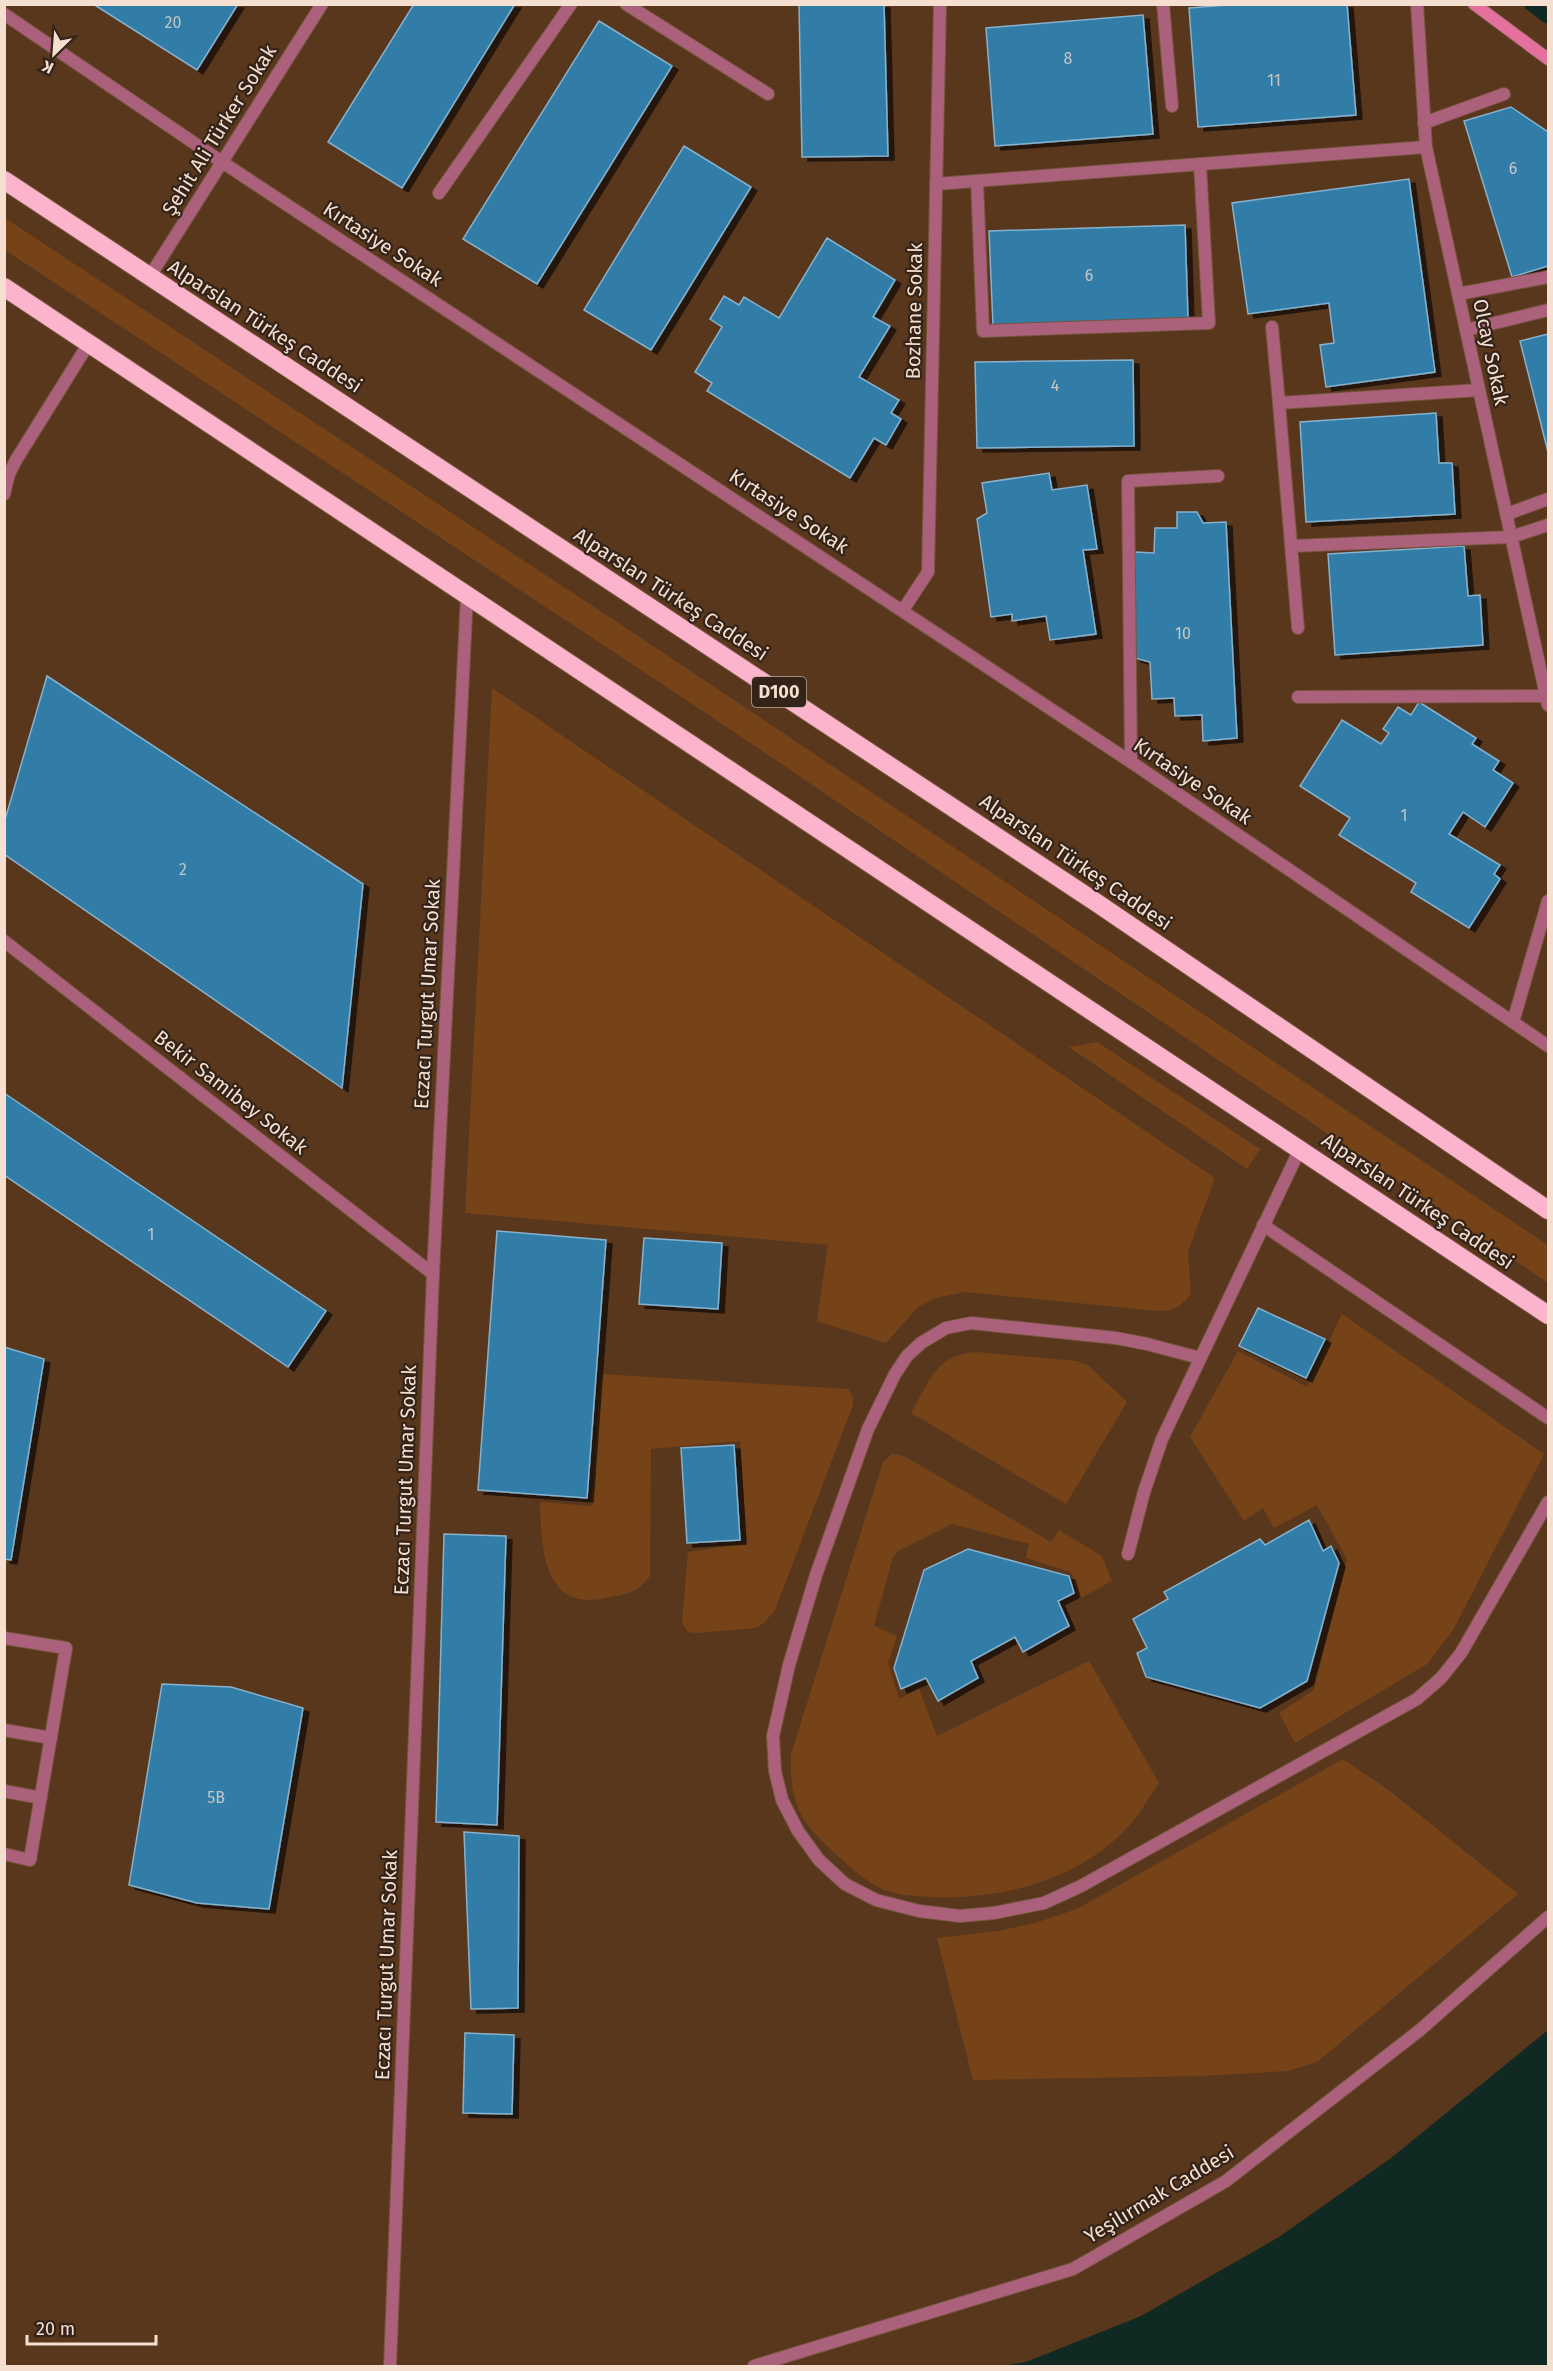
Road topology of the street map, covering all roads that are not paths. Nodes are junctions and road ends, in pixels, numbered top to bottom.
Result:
1 (322, 4) edge
2 (571, 4) edge
3 (626, 4) edge
4 (940, 4) edge
5 (1163, 4) edge
6 (1417, 4) edge
7 (1474, 4) edge
8 (4, 14) edge
9 (1548, 59) edge
10 (768, 94) dead end
11 (1504, 94) dead end
12 (1172, 106) dead end
13 (1424, 123) junction
14 (1426, 147) junction
15 (222, 162) junction
16 (1200, 164) junction
17 (4, 180) edge
18 (977, 181) junction
19 (936, 184) junction
20 (439, 193) dead end
21 (150, 276) junction
22 (1548, 277) edge
23 (4, 287) edge
24 (1458, 294) junction
25 (1548, 310) edge
26 (1272, 327) dead end
27 (1466, 330) junction
28 (89, 343) junction
29 (1479, 390) junction
30 (1280, 403) junction
31 (7, 472) edge
32 (1218, 476) dead end
33 (4, 494) edge
34 (1548, 499) edge
35 (1507, 514) junction
36 (1548, 525) edge
37 (1512, 537) junction
38 (1292, 546) junction
39 (467, 595) junction
40 (903, 610) junction
41 (1298, 628) dead end
42 (1298, 697) dead end
43 (1548, 700) edge
44 (1131, 762) junction
45 (1548, 901) edge
46 (4, 941) edge
47 (1513, 1022) junction
48 (1548, 1046) edge
49 (1300, 1149) junction
50 (1548, 1210) edge
51 (1263, 1226) junction
52 (433, 1274) junction
53 (1548, 1315) edge
54 (1200, 1358) junction
55 (1548, 1418) edge
56 (1548, 1502) edge
57 (1128, 1554) dead end
58 (4, 1638) edge
59 (4, 1730) edge
60 (51, 1738) junction
61 (4, 1791) edge
62 (41, 1798) junction
63 (4, 1854) edge
64 (1548, 1917) edge
65 (390, 2367) edge
66 (754, 2367) edge

1 - 15 street, Şehit Ali Türker Sokak
2 - 20 street
3 - 10 street
4 - 19 street, Bozhane Sokak
5 - 12 street
6 - 13 street, Olcay Sokak
7 - 9 street
8 - 15 street, Kırtasiye Sokak
11 - 13 street
13 - 14 street, Olcay Sokak
14 - 16 street
14 - 24 street, Olcay Sokak
15 - 21 street, Şehit Ali Türker Sokak
15 - 40 street, Kırtasiye Sokak
16 - 18 street
16 - 18 street
17 - 21 highway, Alparslan Türkeş Caddesi / D100
18 - 19 street
19 - 40 street, Bozhane Sokak
21 - 50 highway, Alparslan Türkeş Caddesi / D100
22 - 24 street
23 - 28 highway, Alparslan Türkeş Caddesi
24 - 27 street, Olcay Sokak
25 - 27 street
26 - 30 street
27 - 29 street, Olcay Sokak
28 - 31 street
28 - 39 highway, Alparslan Türkeş Caddesi
29 - 30 street
29 - 35 street, Olcay Sokak
30 - 38 street
31 - 33 street
32 - 44 street
34 - 35 street
35 - 37 street, Olcay Sokak
36 - 37 street
37 - 38 street
37 - 43 street, Olcay Sokak
38 - 41 street
39 - 49 highway, Alparslan Türkeş Caddesi
39 - 52 street, Eczacı Turgut Umar Sokak
40 - 44 street, Kırtasiye Sokak
42 - 43 street
44 - 47 street, Kırtasiye Sokak
45 - 47 street
46 - 52 street, Bekir Samibey Sokak
47 - 48 street, Kırtasiye Sokak
49 - 51 street
49 - 53 highway, Alparslan Türkeş Caddesi
51 - 54 street
51 - 55 street
52 - 65 street, Eczacı Turgut Umar Sokak
54 - 56 street
54 - 57 street
58 - 60 street
59 - 60 street
60 - 62 street
61 - 62 street
62 - 63 street
64 - 66 street, Yeşilırmak Caddesi

